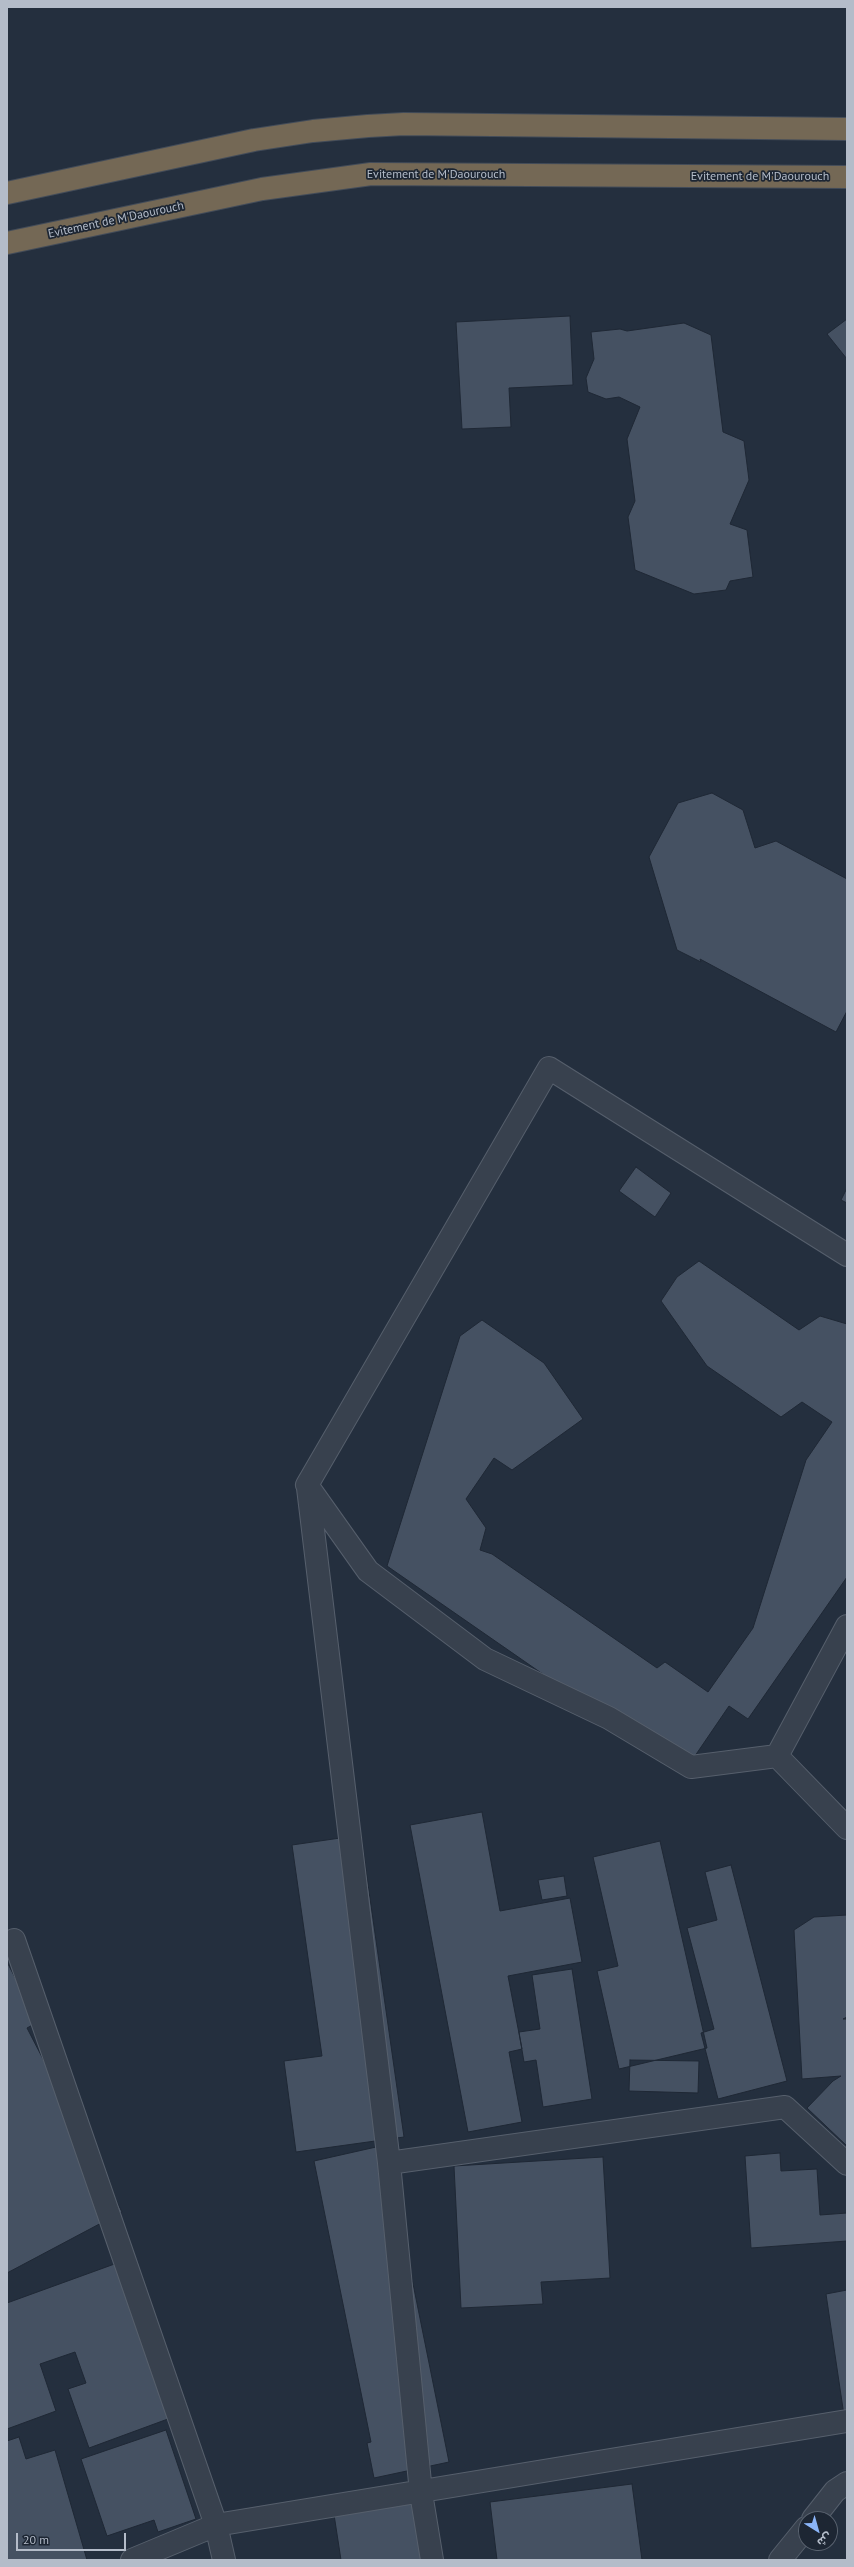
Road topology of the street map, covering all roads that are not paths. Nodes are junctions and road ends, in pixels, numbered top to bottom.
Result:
1 (847, 129) edge
2 (847, 177) edge
3 (7, 193) edge
4 (7, 243) edge
5 (847, 1255) edge
6 (307, 1485) junction
7 (847, 1626) edge
8 (777, 1756) junction
9 (847, 1828) edge
10 (14, 1940) dead end
11 (389, 2163) junction
12 (847, 2164) edge
13 (847, 2421) edge
14 (847, 2483) edge
15 (421, 2493) junction
16 (819, 2511) edge
17 (216, 2525) junction
18 (798, 2538) edge
19 (132, 2560) edge
20 (224, 2560) edge
21 (432, 2560) edge
22 (780, 2560) edge

1 - 3 highway
2 - 4 highway, Evitement de M'Daourouch
5 - 6 street
6 - 8 street
6 - 11 street
7 - 8 street
8 - 9 street
10 - 17 street
11 - 12 street
11 - 15 street
13 - 15 street
14 - 16 street
15 - 17 street
15 - 21 street
17 - 19 street
17 - 20 street
18 - 22 street

